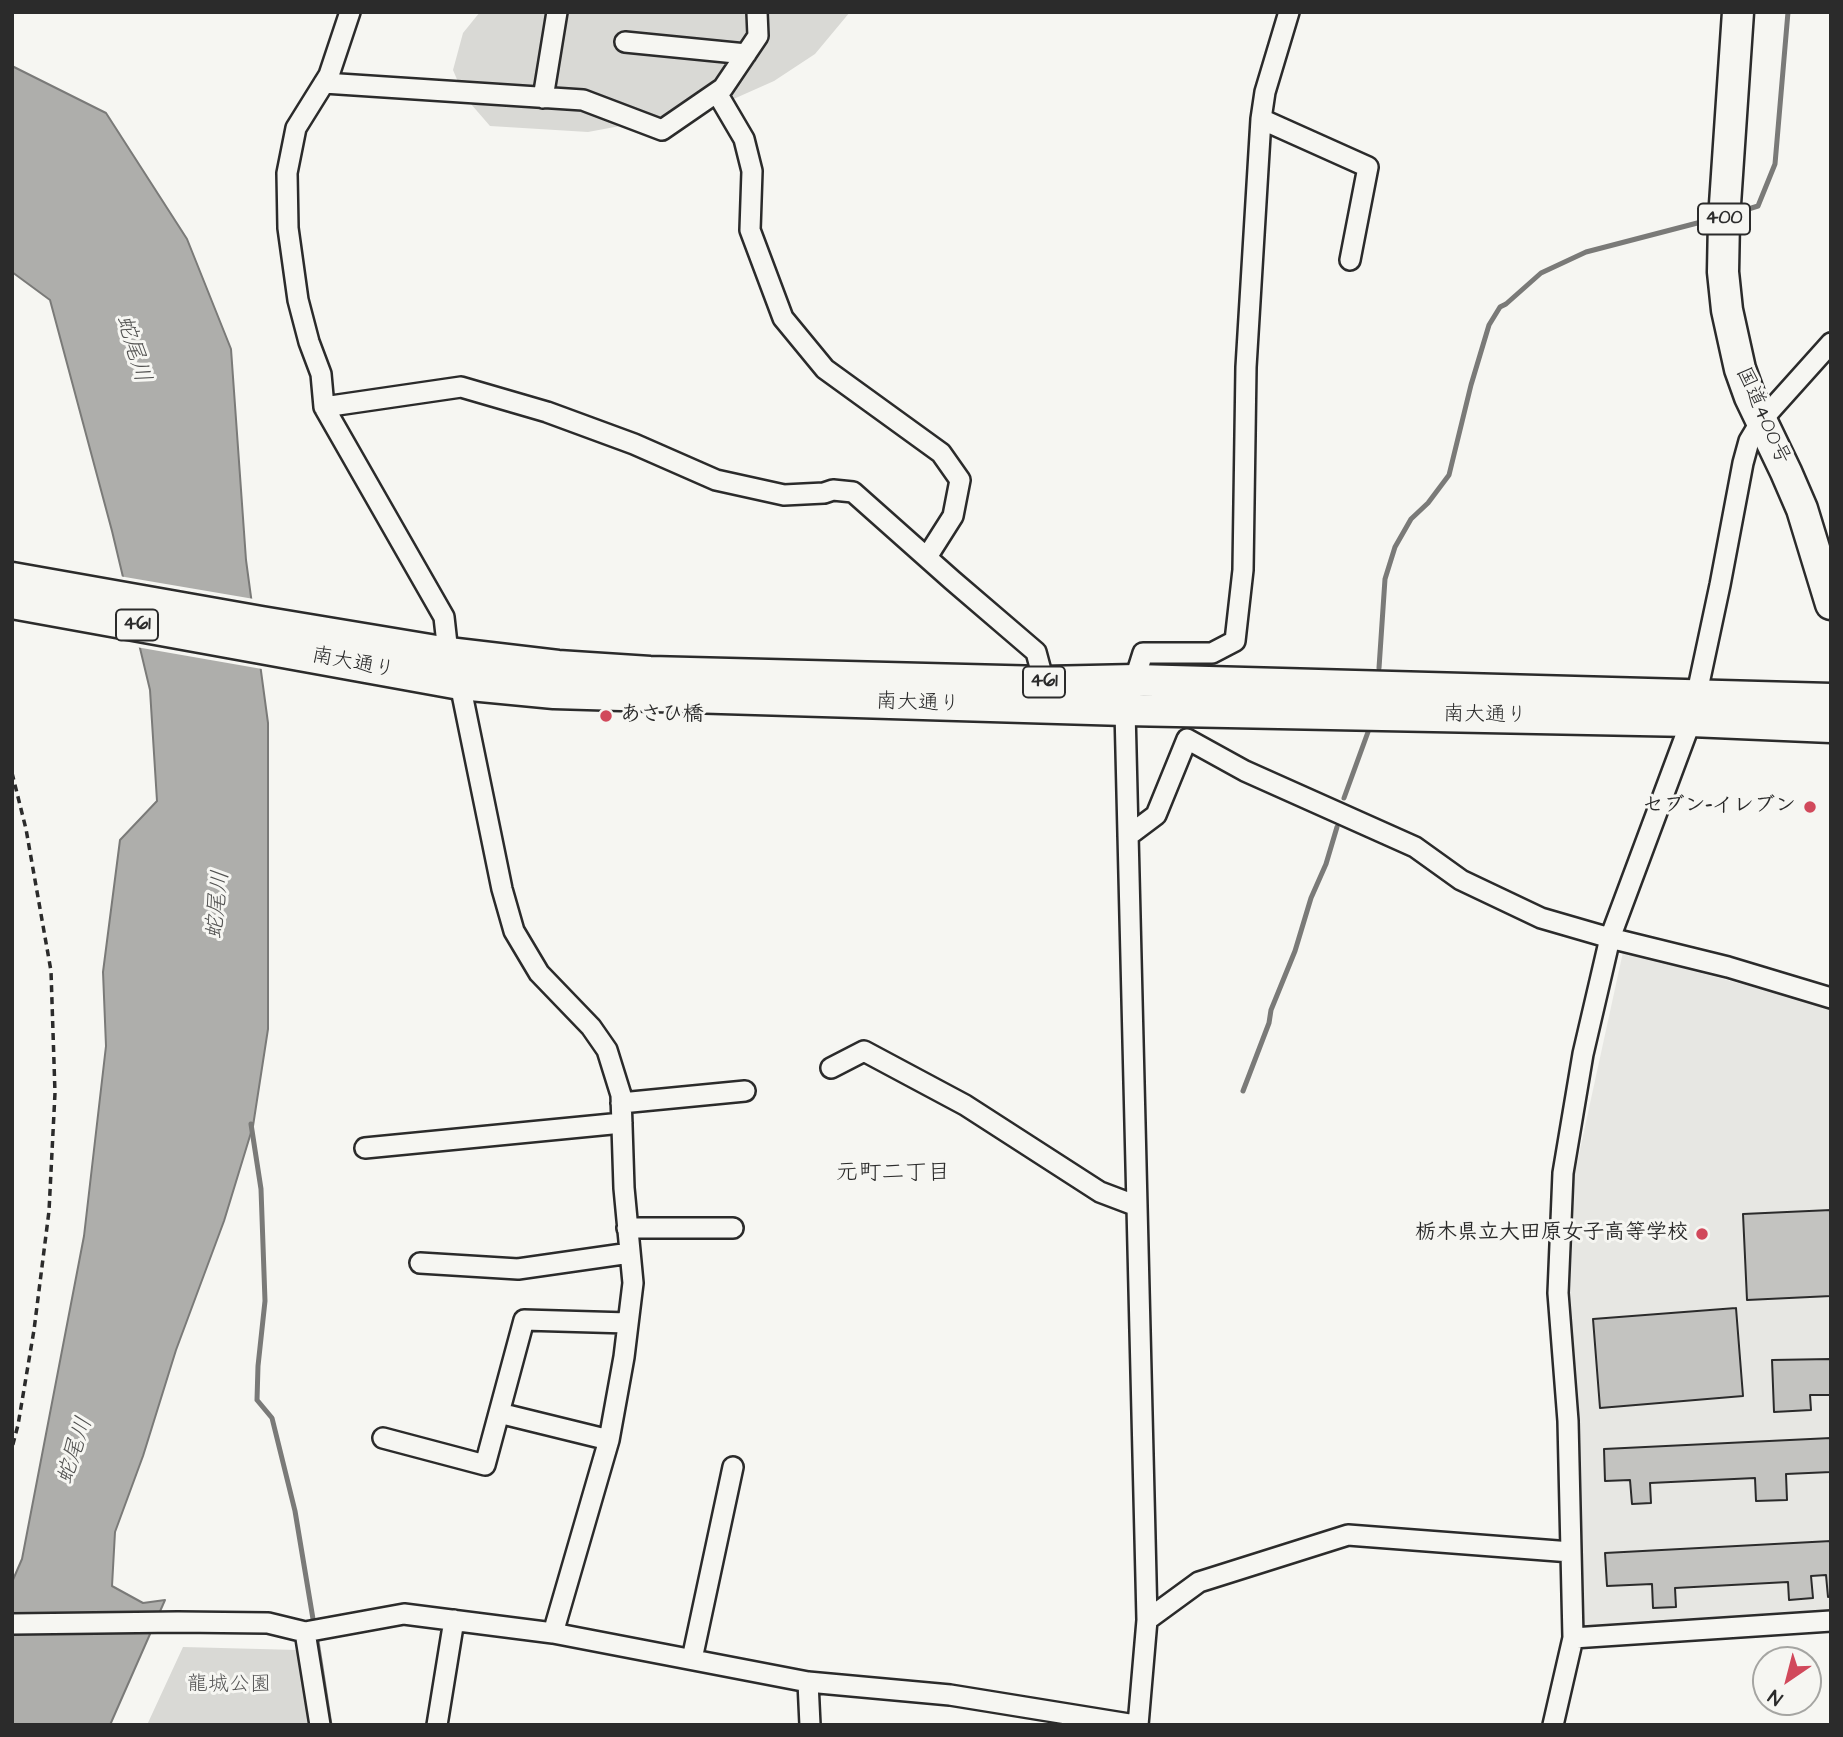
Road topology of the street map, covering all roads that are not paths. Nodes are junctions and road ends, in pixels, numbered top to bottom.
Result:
1 (349, 12) edge
2 (557, 12) edge
3 (757, 12) edge
4 (1289, 12) edge
5 (1738, 12) edge
6 (625, 42) dead end
7 (746, 54) junction
8 (324, 83) junction
9 (717, 93) junction
10 (543, 97) junction
11 (1261, 119) junction
12 (1350, 260) dead end
13 (1831, 343) edge
14 (324, 407) junction
15 (1761, 421) junction
16 (927, 558) junction
17 (12, 578) edge
18 (12, 603) edge
19 (1831, 604) edge
20 (262, 635) junction
21 (448, 653) junction
22 (1135, 680) junction
23 (1044, 682) junction
24 (460, 684) junction
25 (1831, 699) edge
26 (1695, 708) junction
27 (1125, 709) junction
28 (1831, 727) edge
29 (1128, 836) junction
30 (1610, 938) junction
31 (1831, 998) edge
32 (831, 1068) dead end
33 (745, 1091) dead end
34 (621, 1103) junction
35 (622, 1123) junction
36 (365, 1148) dead end
37 (1138, 1206) junction
38 (627, 1228) junction
39 (733, 1228) dead end
40 (630, 1253) junction
41 (420, 1263) dead end
42 (628, 1323) junction
43 (499, 1413) junction
44 (383, 1438) dead end
45 (609, 1440) junction
46 (733, 1467) dead end
47 (1571, 1552) junction
48 (454, 1620) junction
49 (1147, 1620) junction
50 (1831, 1621) edge
51 (12, 1624) edge
52 (304, 1632) junction
53 (553, 1633) junction
54 (1573, 1637) junction
55 (692, 1659) junction
56 (808, 1682) junction
57 (320, 1725) edge
58 (437, 1725) edge
59 (810, 1725) edge
60 (1137, 1725) edge
61 (1553, 1725) edge

1 - 8 street
2 - 10 street
3 - 7 street
4 - 11 street
5 - 15 highway, 国道400号 / 400
6 - 7 street
7 - 9 street
8 - 10 street
8 - 14 street
9 - 10 street
9 - 16 street
11 - 12 street
11 - 22 street
13 - 15 street
14 - 16 street
14 - 21 street
15 - 19 highway, 国道400号 / 400
15 - 26 street
16 - 23 street
17 - 20 highway, 南大通り / 461
18 - 20 highway, 南大通り / 461
20 - 21 highway, 南大通り / 461
20 - 24 highway, 南大通り / 461
21 - 23 highway, 南大通り / 461
21 - 24 street
22 - 23 highway, 南大通り / 461
22 - 26 highway, 南大通り / 461
22 - 27 street
24 - 27 highway, 南大通り / 461
24 - 34 street
25 - 26 highway, 南大通り / 461
26 - 27 highway, 南大通り / 461
26 - 28 highway, 南大通り / 461
26 - 30 street
27 - 29 street
29 - 30 street
29 - 37 street
30 - 31 street
30 - 47 street
32 - 37 street
33 - 34 street
34 - 35 street
35 - 36 street
35 - 38 street
37 - 49 street
38 - 39 street
38 - 40 street
40 - 41 street
40 - 42 street
42 - 43 street
42 - 45 street
43 - 44 street
43 - 45 street
45 - 53 street
46 - 55 street
47 - 49 street
47 - 54 street
48 - 52 street
48 - 53 street
48 - 58 street
49 - 60 street
50 - 54 street
51 - 52 street
52 - 57 street
53 - 55 street
54 - 61 street
55 - 56 street
56 - 59 street
56 - 60 street

